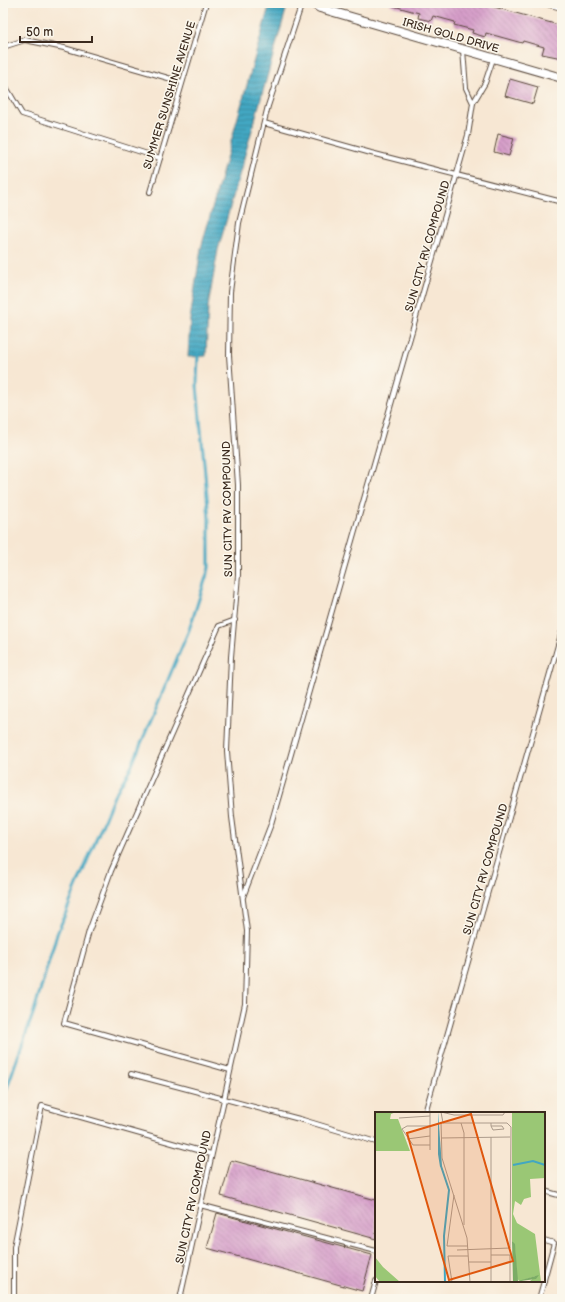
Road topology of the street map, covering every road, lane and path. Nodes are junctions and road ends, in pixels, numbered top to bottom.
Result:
1 (206, 3) edge
2 (302, 3) edge
3 (312, 3) edge
4 (550, 3) edge
5 (562, 6) edge
6 (3, 47) edge
7 (463, 50) junction
8 (493, 58) junction
9 (562, 78) edge
10 (3, 82) edge
11 (182, 82) junction
12 (473, 103) junction
13 (264, 124) junction
14 (160, 158) junction
15 (457, 174) junction
16 (150, 192) dead end
17 (562, 202) edge
18 (234, 620) junction
19 (562, 631) edge
20 (242, 897) junction
21 (230, 1070) junction
22 (131, 1074) dead end
23 (223, 1099) junction
24 (425, 1112) edge
25 (375, 1142) edge
26 (211, 1154) junction
27 (545, 1190) edge
28 (562, 1196) edge
29 (200, 1205) junction
30 (545, 1240) edge
31 (375, 1251) edge
32 (545, 1277) edge
33 (376, 1282) edge
34 (544, 1282) edge
35 (14, 1299) edge
36 (180, 1299) edge
37 (371, 1299) edge
38 (539, 1299) edge

1 - 11 lane, SUMMER SUNSHINE AVENUE
2 - 13 lane, SUN CITY RV COMPOUND
3 - 7 street, IRISH GOLD DRIVE
4 - 5 street
6 - 11 lane
7 - 8 street, IRISH GOLD DRIVE
7 - 12 lane
8 - 9 street, IRISH GOLD DRIVE
8 - 12 lane
10 - 14 lane
11 - 14 lane, SUMMER SUNSHINE AVENUE
12 - 15 lane, SUN CITY RV COMPOUND
13 - 15 lane, SUN CITY RV COMPOUND
13 - 18 lane, SUN CITY RV COMPOUND
14 - 16 lane, SUMMER SUNSHINE AVENUE
15 - 17 lane, SUN CITY RV COMPOUND
15 - 20 lane, SUN CITY RV COMPOUND
18 - 20 lane, SUN CITY RV COMPOUND
18 - 21 lane
19 - 24 lane, SUN CITY RV COMPOUND
20 - 21 lane, SUN CITY RV COMPOUND
21 - 23 lane, SUN CITY RV COMPOUND
22 - 23 lane
23 - 25 lane
23 - 26 lane, SUN CITY RV COMPOUND
26 - 29 lane, SUN CITY RV COMPOUND
26 - 35 lane
27 - 28 lane
29 - 31 lane
29 - 36 lane, SUN CITY RV COMPOUND
30 - 32 lane
33 - 37 lane
34 - 38 lane

